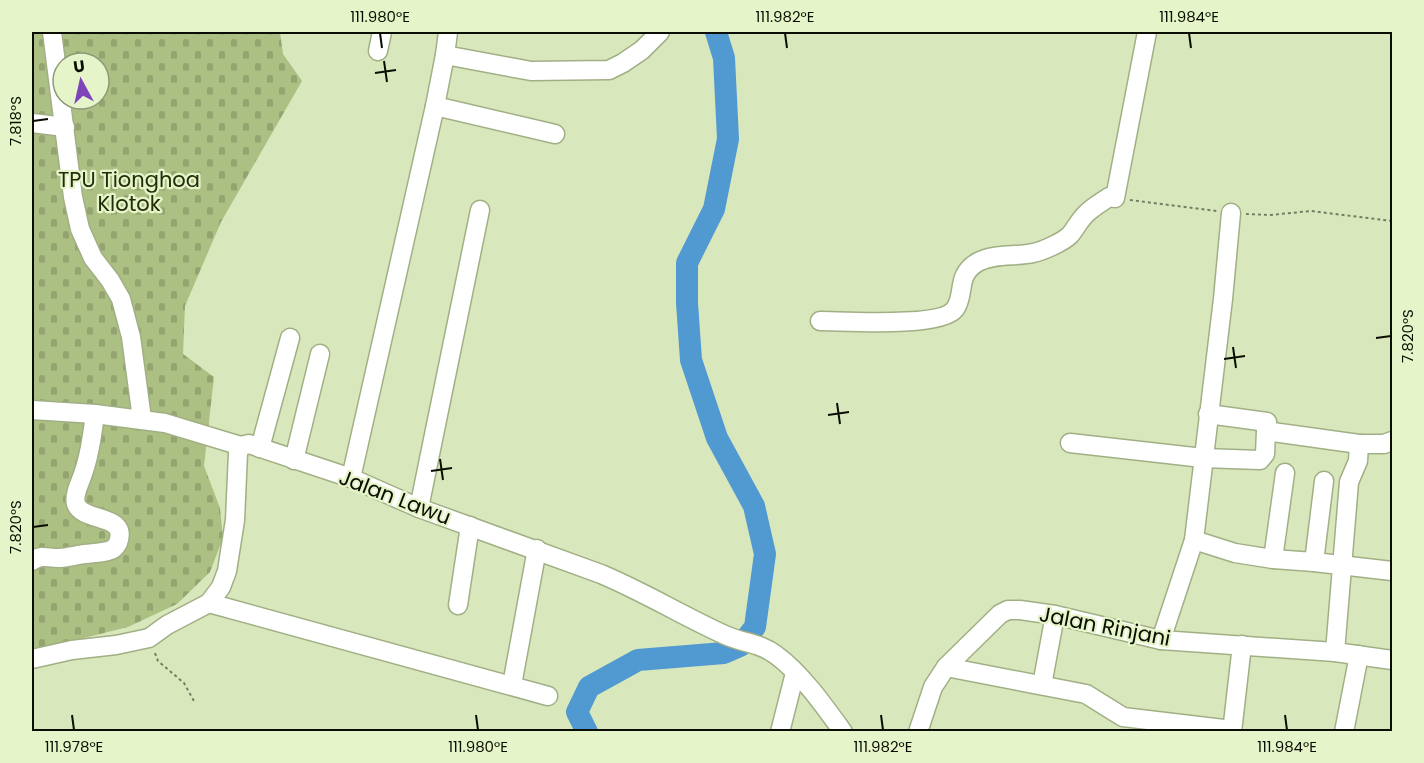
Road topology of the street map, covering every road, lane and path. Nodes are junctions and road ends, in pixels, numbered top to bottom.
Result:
1 (52, 32) edge
2 (382, 32) edge
3 (448, 32) edge
4 (660, 32) edge
5 (1147, 32) edge
6 (378, 51) dead end
7 (445, 55) junction
8 (435, 106) junction
9 (32, 123) edge
10 (65, 127) junction
11 (555, 134) dead end
12 (1115, 198) junction
13 (480, 210) dead end
14 (1231, 213) junction
15 (1392, 221) edge
16 (820, 321) dead end
17 (290, 338) dead end
18 (320, 354) dead end
19 (32, 410) edge
20 (95, 414) junction
21 (1208, 414) junction
22 (142, 419) junction
23 (1266, 431) junction
24 (1392, 441) edge
25 (1071, 442) dead end
26 (1359, 444) junction
27 (250, 447) junction
28 (1203, 458) junction
29 (294, 460) junction
30 (1285, 473) dead end
31 (351, 478) junction
32 (1324, 481) dead end
33 (419, 507) junction
34 (470, 526) junction
35 (1194, 540) junction
36 (537, 549) junction
37 (1273, 559) junction
38 (32, 561) edge
39 (1314, 562) junction
40 (1342, 565) junction
41 (1392, 571) edge
42 (209, 603) junction
43 (458, 605) dead end
44 (1055, 615) junction
45 (149, 638) junction
46 (1161, 640) junction
47 (1242, 645) junction
48 (1335, 652) junction
49 (1359, 655) junction
50 (32, 659) edge
51 (1392, 660) edge
52 (946, 668) junction
53 (795, 673) junction
54 (512, 685) junction
55 (1042, 685) junction
56 (548, 696) dead end
57 (195, 703) dead end
58 (1165, 727) edge
59 (1232, 731) edge
60 (780, 732) edge
61 (843, 732) edge
62 (918, 732) edge
63 (1344, 732) edge

1 - 10 street
2 - 6 street
3 - 7 street
4 - 7 street
5 - 12 street
7 - 8 street
8 - 11 street
8 - 31 street
9 - 10 street
10 - 22 street
12 - 14 path
12 - 16 street
13 - 33 street
14 - 15 path
14 - 21 street
17 - 27 street
18 - 29 street
19 - 20 street, Jalan Lawu
20 - 22 street, Jalan Lawu
20 - 38 street
21 - 23 street
21 - 28 street
22 - 27 street, Jalan Lawu
23 - 26 street
23 - 28 street
24 - 26 street
25 - 28 street
26 - 40 street
27 - 29 street, Jalan Lawu
27 - 42 street
28 - 35 street
29 - 31 street, Jalan Lawu
30 - 37 street
31 - 33 street, Jalan Lawu
32 - 39 street
33 - 34 street, Jalan Lawu
34 - 36 street, Jalan Lawu
34 - 43 street
35 - 37 street
35 - 46 street
36 - 53 street, Jalan Lawu
36 - 54 street
37 - 39 street
39 - 40 street
40 - 41 street
40 - 48 street
42 - 45 street
42 - 54 street
44 - 46 street, Jalan Rinjani
44 - 52 street, Jalan Rinjani
44 - 55 street
45 - 50 street
45 - 57 path
46 - 47 street, Jalan Rinjani
47 - 48 street, Jalan Rinjani
47 - 59 street
48 - 49 street, Jalan Rinjani
49 - 51 street, Jalan Rinjani
49 - 63 street
52 - 55 street
52 - 62 street, Jalan Rinjani
53 - 60 street
53 - 61 street, Jalan Lawu
54 - 56 street
55 - 58 street
58 - 59 street

